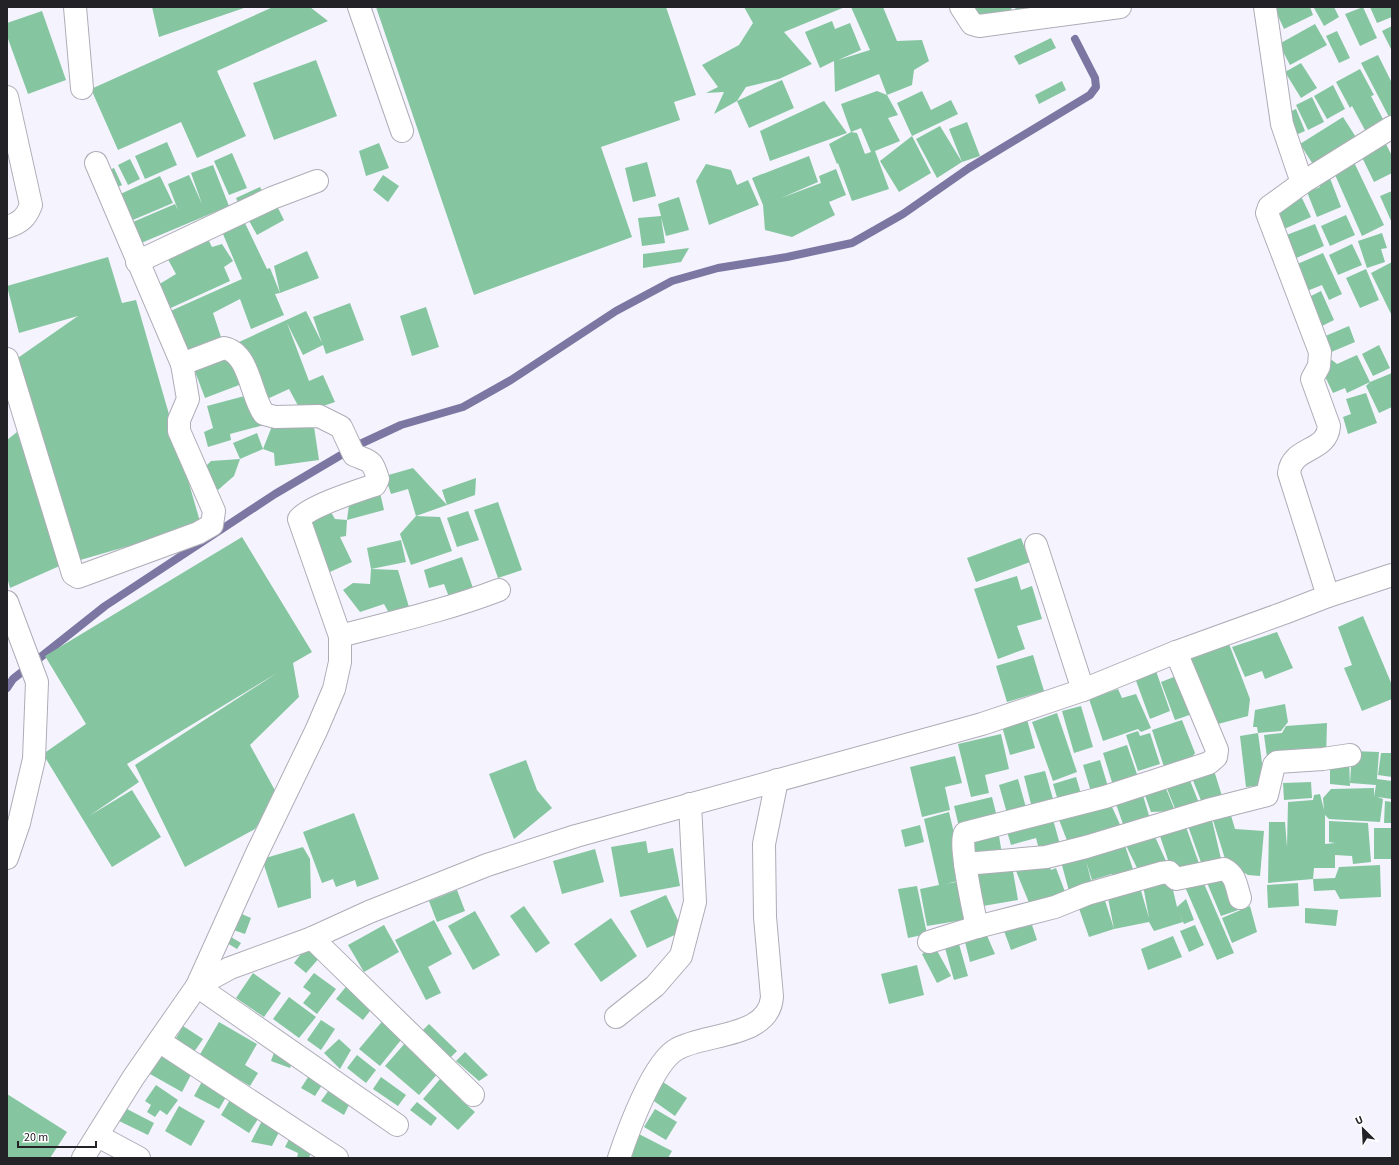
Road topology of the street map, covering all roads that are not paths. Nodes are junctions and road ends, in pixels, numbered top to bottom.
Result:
1 (75, 7) edge
2 (359, 7) edge
3 (962, 7) edge
4 (1120, 7) edge
5 (1265, 7) edge
6 (82, 88) dead end
7 (7, 97) edge
8 (1392, 127) edge
9 (402, 131) dead end
10 (96, 163) dead end
11 (316, 181) dead end
12 (1302, 183) junction
13 (7, 227) edge
14 (137, 262) junction
15 (7, 359) edge
16 (182, 364) junction
17 (1036, 545) dead end
18 (1392, 575) edge
19 (499, 590) dead end
20 (1328, 596) junction
21 (7, 602) edge
22 (340, 636) junction
23 (19, 647) edge
24 (1176, 652) junction
25 (1083, 690) junction
26 (1350, 755) dead end
27 (777, 780) junction
28 (690, 804) junction
29 (7, 858) edge
30 (965, 864) junction
31 (1240, 898) dead end
32 (977, 927) junction
33 (312, 938) junction
34 (929, 942) dead end
35 (197, 986) junction
36 (616, 1017) dead end
37 (159, 1041) junction
38 (473, 1095) dead end
39 (397, 1125) dead end
40 (98, 1136) junction
41 (83, 1158) edge
42 (139, 1158) edge
43 (337, 1158) edge
44 (619, 1158) edge

1 - 6 street
2 - 9 street
3 - 4 street
5 - 12 street
7 - 13 street
8 - 12 street
10 - 14 street
11 - 14 street
12 - 20 street
14 - 16 street
15 - 16 street
16 - 22 street
17 - 25 street
18 - 20 street
19 - 22 street
20 - 24 street
21 - 23 street
22 - 35 street
23 - 29 street
24 - 25 street
24 - 30 street
25 - 27 street
26 - 30 street
27 - 28 street
27 - 44 street
28 - 33 street
28 - 36 street
30 - 32 street
31 - 32 street
32 - 34 street
33 - 35 street
33 - 38 street
35 - 37 street
35 - 39 street
37 - 40 street
37 - 43 street
40 - 41 street
40 - 42 street

